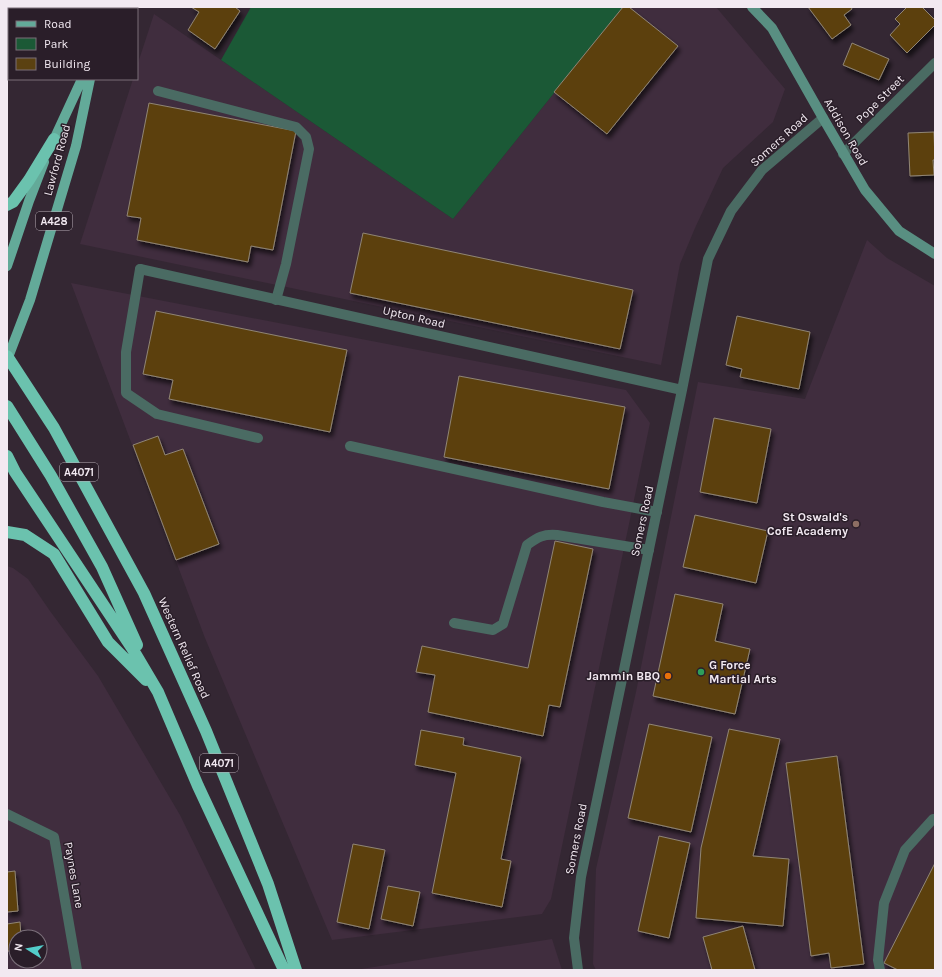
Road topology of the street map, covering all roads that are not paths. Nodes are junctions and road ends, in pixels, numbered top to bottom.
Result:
1 (752, 7) edge
2 (935, 64) edge
3 (82, 80) edge
4 (90, 80) edge
5 (158, 91) dead end
6 (823, 118) junction
7 (54, 139) junction
8 (843, 154) junction
9 (7, 205) edge
10 (935, 254) edge
11 (7, 266) edge
12 (276, 300) junction
13 (7, 358) edge
14 (682, 390) junction
15 (7, 406) edge
16 (258, 438) dead end
17 (350, 446) dead end
18 (7, 456) edge
19 (657, 512) junction
20 (7, 532) edge
21 (649, 550) junction
22 (454, 623) dead end
23 (158, 692) junction
24 (7, 814) edge
25 (935, 819) edge
26 (77, 970) edge
27 (284, 970) edge
28 (296, 970) edge
29 (578, 970) edge
30 (880, 970) edge

1 - 6 street, Addison Road
2 - 8 street, Pope Street
3 - 7 main road, Lawford Road / A428
4 - 13 main road, Lawford Road / A428
5 - 12 street
6 - 8 street, Addison Road
6 - 14 street, Somers Road
7 - 9 highway
7 - 11 main road, Lawford Road / A428
8 - 10 street, Addison Road
12 - 14 street, Upton Road
12 - 16 street, Upton Road
13 - 28 highway, Western Relief Road / A4071
14 - 19 street, Somers Road
15 - 23 highway
17 - 19 street
18 - 23 highway, A4071
19 - 21 street, Somers Road
20 - 23 highway
21 - 22 street
21 - 29 street, Somers Road
23 - 27 highway, A4071
24 - 26 street, Paynes Lane
25 - 30 street

